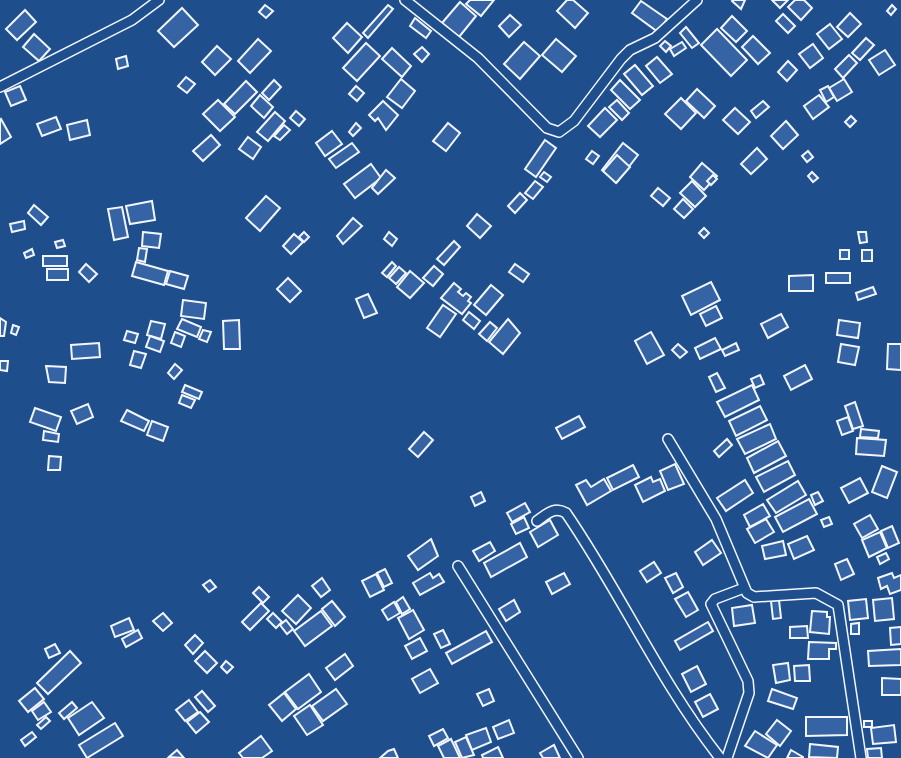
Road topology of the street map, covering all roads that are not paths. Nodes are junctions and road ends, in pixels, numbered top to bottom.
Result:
1 (159, 0) edge
2 (405, 0) edge
3 (697, 0) edge
4 (0, 87) edge
5 (668, 439) dead end
6 (537, 521) dead end
7 (458, 566) dead end
8 (744, 588) junction
9 (578, 758) edge
10 (720, 758) edge
11 (727, 758) edge
12 (861, 758) edge

1 - 4 street
2 - 3 street
5 - 8 street
6 - 10 street
7 - 9 street
8 - 11 street
8 - 12 street

